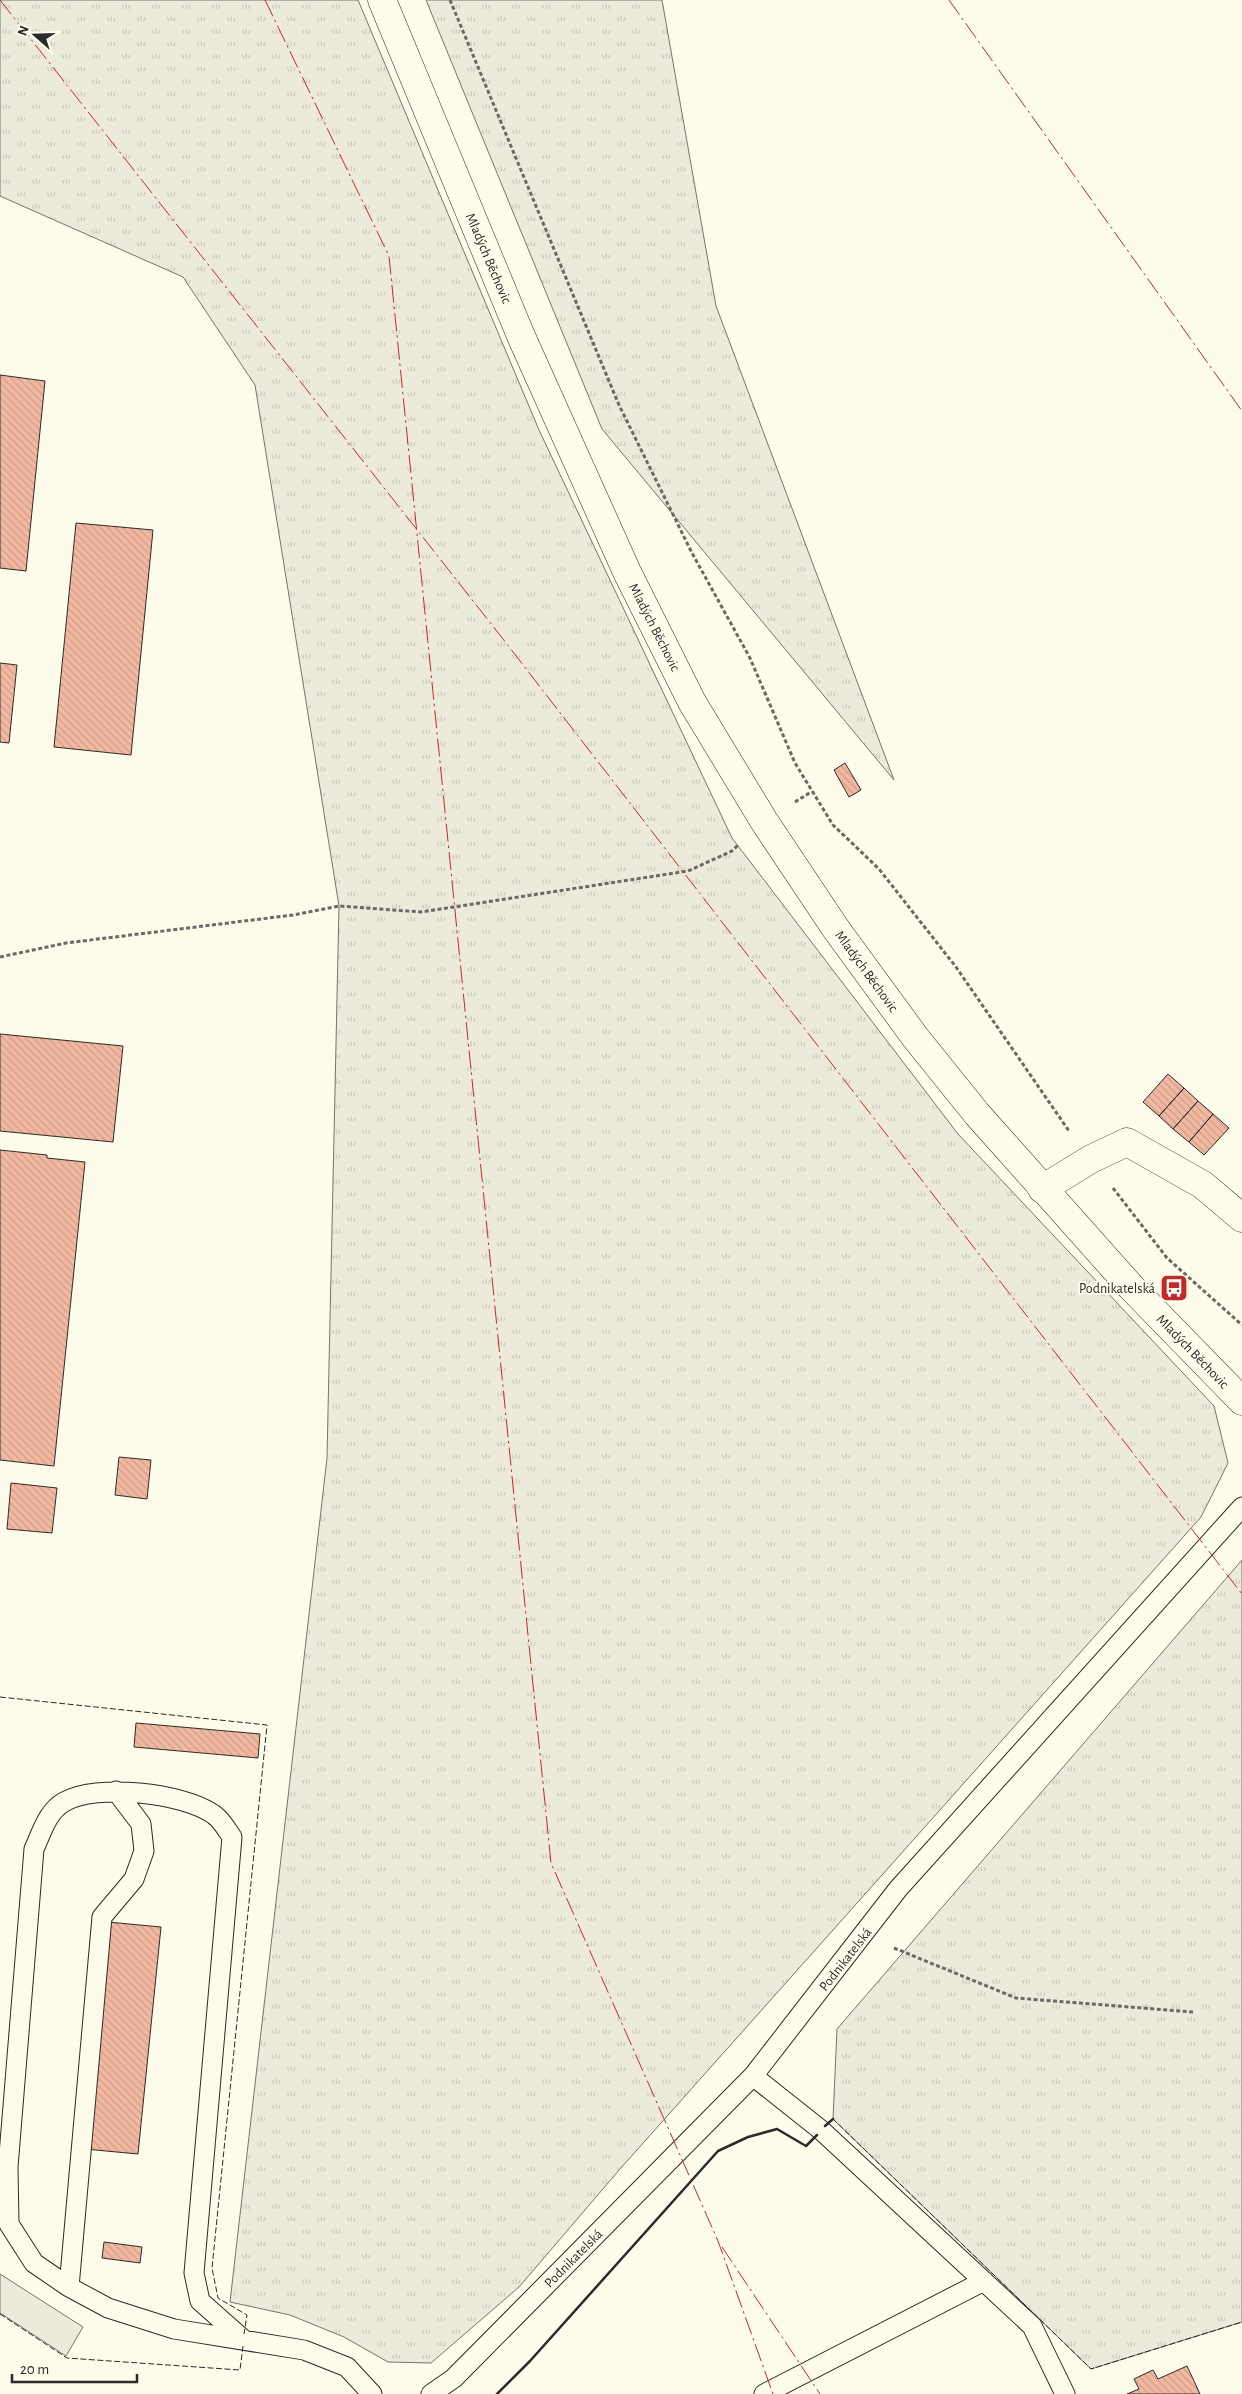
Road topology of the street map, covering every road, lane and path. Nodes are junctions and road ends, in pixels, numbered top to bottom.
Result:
1 (382, 0) edge
2 (450, 0) edge
3 (764, 821) junction
4 (0, 957) edge
5 (1091, 1159) junction
6 (1042, 1189) junction
7 (1242, 1218) edge
8 (1242, 1325) edge
9 (1242, 1401) edge
10 (1242, 1507) edge
11 (116, 1791) junction
12 (863, 1935) junction
13 (1193, 2012) dead end
14 (753, 2076) junction
15 (984, 2281) junction
16 (69, 2287) junction
17 (244, 2340) junction
18 (372, 2394) edge
19 (431, 2394) edge
20 (764, 2394) edge
21 (1065, 2394) edge

1 - 3 street, Mladých Běchovic
2 - 5 path
3 - 4 path
3 - 6 street, Mladých Běchovic
5 - 6 street
5 - 7 street
5 - 8 path
6 - 9 street, Mladých Běchovic
10 - 12 lane, Podnikatelská
11 - 16 lane
11 - 16 lane
11 - 17 lane
12 - 13 path
12 - 14 lane, Podnikatelská
14 - 15 lane
14 - 19 lane, Podnikatelská
15 - 20 lane
15 - 21 lane
16 - 17 lane
17 - 18 lane

